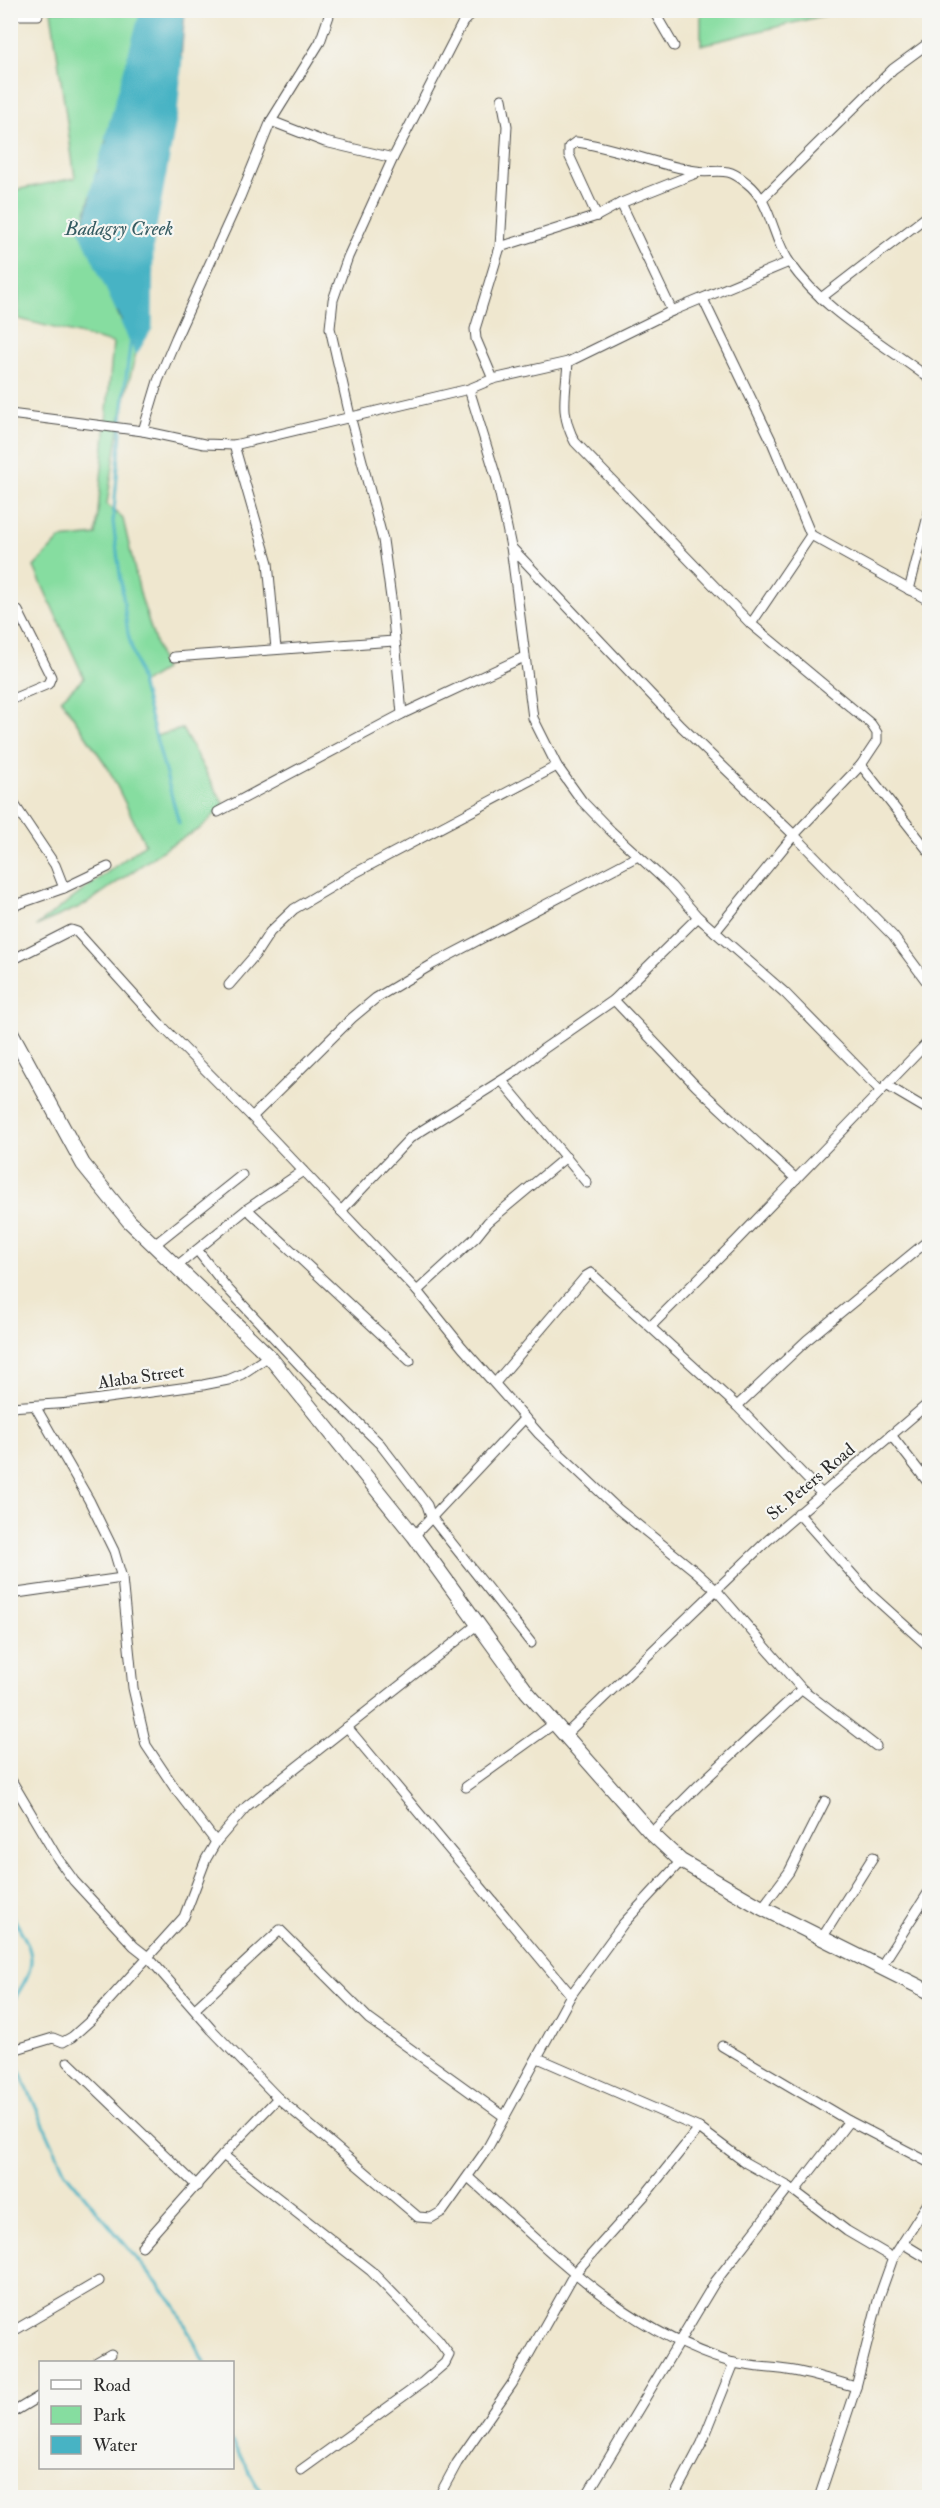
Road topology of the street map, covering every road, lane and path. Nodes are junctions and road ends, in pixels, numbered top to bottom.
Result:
1 (331, 10) edge
2 (475, 10) edge
3 (653, 10) edge
4 (10, 15) edge
5 (38, 15) dead end
6 (930, 42) edge
7 (674, 46) dead end
8 (502, 99) dead end
9 (271, 121) junction
10 (393, 158) junction
11 (699, 172) junction
12 (762, 200) junction
13 (621, 203) junction
14 (930, 214) edge
15 (597, 216) junction
16 (500, 247) junction
17 (789, 262) junction
18 (703, 298) junction
19 (821, 298) junction
20 (672, 311) junction
21 (568, 362) junction
22 (927, 374) edge
23 (493, 379) junction
24 (469, 389) junction
25 (10, 414) edge
26 (350, 416) junction
27 (138, 430) junction
28 (234, 445) junction
29 (930, 508) edge
30 (811, 535) junction
31 (511, 547) junction
32 (909, 590) junction
33 (930, 602) edge
34 (18, 611) dead end
35 (751, 624) junction
36 (394, 641) junction
37 (276, 649) junction
38 (174, 657) dead end
39 (524, 657) junction
40 (10, 700) edge
41 (402, 714) junction
42 (861, 765) junction
43 (557, 766) junction
44 (10, 798) edge
45 (218, 812) dead end
46 (794, 835) junction
47 (928, 849) edge
48 (638, 856) junction
49 (108, 867) dead end
50 (64, 888) junction
51 (10, 907) edge
52 (698, 917) junction
53 (715, 932) junction
54 (10, 961) edge
55 (229, 985) dead end
56 (930, 986) edge
57 (614, 1000) junction
58 (10, 1030) edge
59 (930, 1040) edge
60 (501, 1081) junction
61 (883, 1088) junction
62 (930, 1111) edge
63 (252, 1117) junction
64 (566, 1157) junction
65 (303, 1171) junction
66 (242, 1175) dead end
67 (796, 1179) junction
68 (587, 1183) dead end
69 (247, 1209) junction
70 (341, 1211) junction
71 (930, 1239) edge
72 (153, 1246) junction
73 (196, 1250) junction
74 (177, 1266) junction
75 (417, 1291) junction
76 (651, 1326) junction
77 (269, 1356) junction
78 (410, 1361) dead end
79 (495, 1383) junction
80 (930, 1401) edge
81 (35, 1406) junction
82 (737, 1406) junction
83 (10, 1407) edge
84 (525, 1418) junction
85 (891, 1435) junction
86 (930, 1485) edge
87 (822, 1494) junction
88 (798, 1513) junction
89 (431, 1517) junction
90 (414, 1536) junction
91 (122, 1578) junction
92 (717, 1591) junction
93 (10, 1594) edge
94 (478, 1624) junction
95 (531, 1643) dead end
96 (930, 1648) edge
97 (802, 1689) junction
98 (555, 1723) junction
99 (347, 1727) junction
100 (564, 1736) junction
101 (876, 1746) dead end
102 (10, 1778) edge
103 (466, 1787) dead end
104 (825, 1801) dead end
105 (651, 1833) junction
106 (216, 1842) junction
107 (873, 1857) dead end
108 (681, 1862) junction
109 (930, 1890) edge
110 (762, 1908) junction
111 (822, 1938) junction
112 (148, 1957) junction
113 (880, 1968) junction
114 (930, 1992) edge
115 (571, 1995) junction
116 (195, 2009) junction
117 (722, 2046) dead end
118 (10, 2051) edge
119 (538, 2058) junction
120 (68, 2061) dead end
121 (278, 2098) junction
122 (505, 2117) junction
123 (849, 2121) junction
124 (699, 2128) junction
125 (223, 2155) junction
126 (930, 2163) edge
127 (468, 2177) junction
128 (197, 2186) junction
129 (792, 2189) junction
130 (930, 2199) edge
131 (902, 2243) junction
132 (142, 2246) dead end
133 (892, 2258) junction
134 (930, 2260) edge
135 (574, 2274) junction
136 (99, 2281) dead end
137 (10, 2333) edge
138 (678, 2343) junction
139 (111, 2354) dead end
140 (99, 2361) edge
141 (734, 2363) junction
142 (856, 2386) junction
143 (39, 2397) edge
144 (10, 2414) edge
145 (301, 2469) dead end
146 (438, 2498) edge
147 (585, 2498) edge
148 (673, 2498) edge
149 (819, 2498) edge

1 - 9 street
2 - 10 street
3 - 7 street
4 - 5 street
6 - 12 street
8 - 16 street
9 - 10 street
9 - 27 street
10 - 26 street
11 - 12 street
11 - 13 street
11 - 15 street
12 - 17 street
13 - 15 street
13 - 20 street
14 - 19 street
15 - 16 street
16 - 23 street
17 - 18 street
17 - 19 street
18 - 20 street
18 - 30 street
19 - 22 street
20 - 21 street
21 - 23 street
21 - 35 street
23 - 24 street
24 - 26 street
24 - 31 street
25 - 27 street
26 - 28 street
26 - 36 street
27 - 28 street
28 - 37 street
29 - 32 street
30 - 32 street
30 - 35 street
31 - 39 street
31 - 46 street
32 - 33 street
34 - 40 street
35 - 42 street
36 - 37 street
36 - 41 street
37 - 38 street
39 - 41 street
39 - 43 street
41 - 45 street
42 - 46 street
42 - 47 street
43 - 48 street
43 - 55 street
44 - 50 street
46 - 53 street
46 - 56 street
48 - 52 street
48 - 63 street
49 - 50 street
50 - 51 street
52 - 53 street
52 - 57 street
53 - 61 street
54 - 63 street
57 - 60 street
57 - 67 street
58 - 72 main road
59 - 61 street
60 - 64 street
60 - 70 street
61 - 62 street
61 - 67 street
63 - 65 street
64 - 68 street
64 - 75 street
65 - 69 street
65 - 70 street
66 - 72 street
67 - 76 street
69 - 73 street
69 - 78 street
70 - 75 street
71 - 82 street
72 - 74 main road
73 - 74 street
73 - 89 street
74 - 77 main road
75 - 79 street
76 - 79 street
76 - 82 street
77 - 81 street, Alaba Street
77 - 90 main road
79 - 84 street
80 - 85 street, St. Peters Road
81 - 83 street, Alaba Street
81 - 91 street
82 - 87 street
84 - 89 street
84 - 92 street
85 - 86 street
85 - 87 street, St. Peters Road
87 - 88 street, St. Peters Road
88 - 92 street, St. Peters Road
88 - 96 street
89 - 90 street
89 - 95 street
90 - 94 main road
91 - 93 street
91 - 106 street
92 - 97 street
92 - 100 street, St. Peters Road
94 - 98 main road
94 - 99 street
97 - 101 street
97 - 105 street
98 - 100 main road
98 - 103 street
99 - 106 street
99 - 115 street
100 - 105 main road
102 - 112 street
104 - 110 street
105 - 108 main road
106 - 112 street
107 - 111 street
108 - 110 main road
108 - 115 street
109 - 113 street
110 - 111 main road
111 - 113 main road
112 - 116 street
112 - 118 street
113 - 114 main road
115 - 119 street
116 - 121 street
116 - 122 street
117 - 123 street
119 - 122 street
119 - 124 street
120 - 128 street
121 - 125 street
121 - 127 street
122 - 127 street
123 - 126 street
123 - 129 street
124 - 129 street
124 - 135 street
125 - 128 street
125 - 145 street
127 - 135 street
128 - 132 street
129 - 133 street
129 - 138 street
130 - 131 street
131 - 133 street
131 - 134 street
133 - 142 street
135 - 138 street
135 - 146 street
136 - 137 street
138 - 141 street
138 - 147 street
139 - 140 street
141 - 142 street
141 - 148 street
142 - 149 street
143 - 144 street

